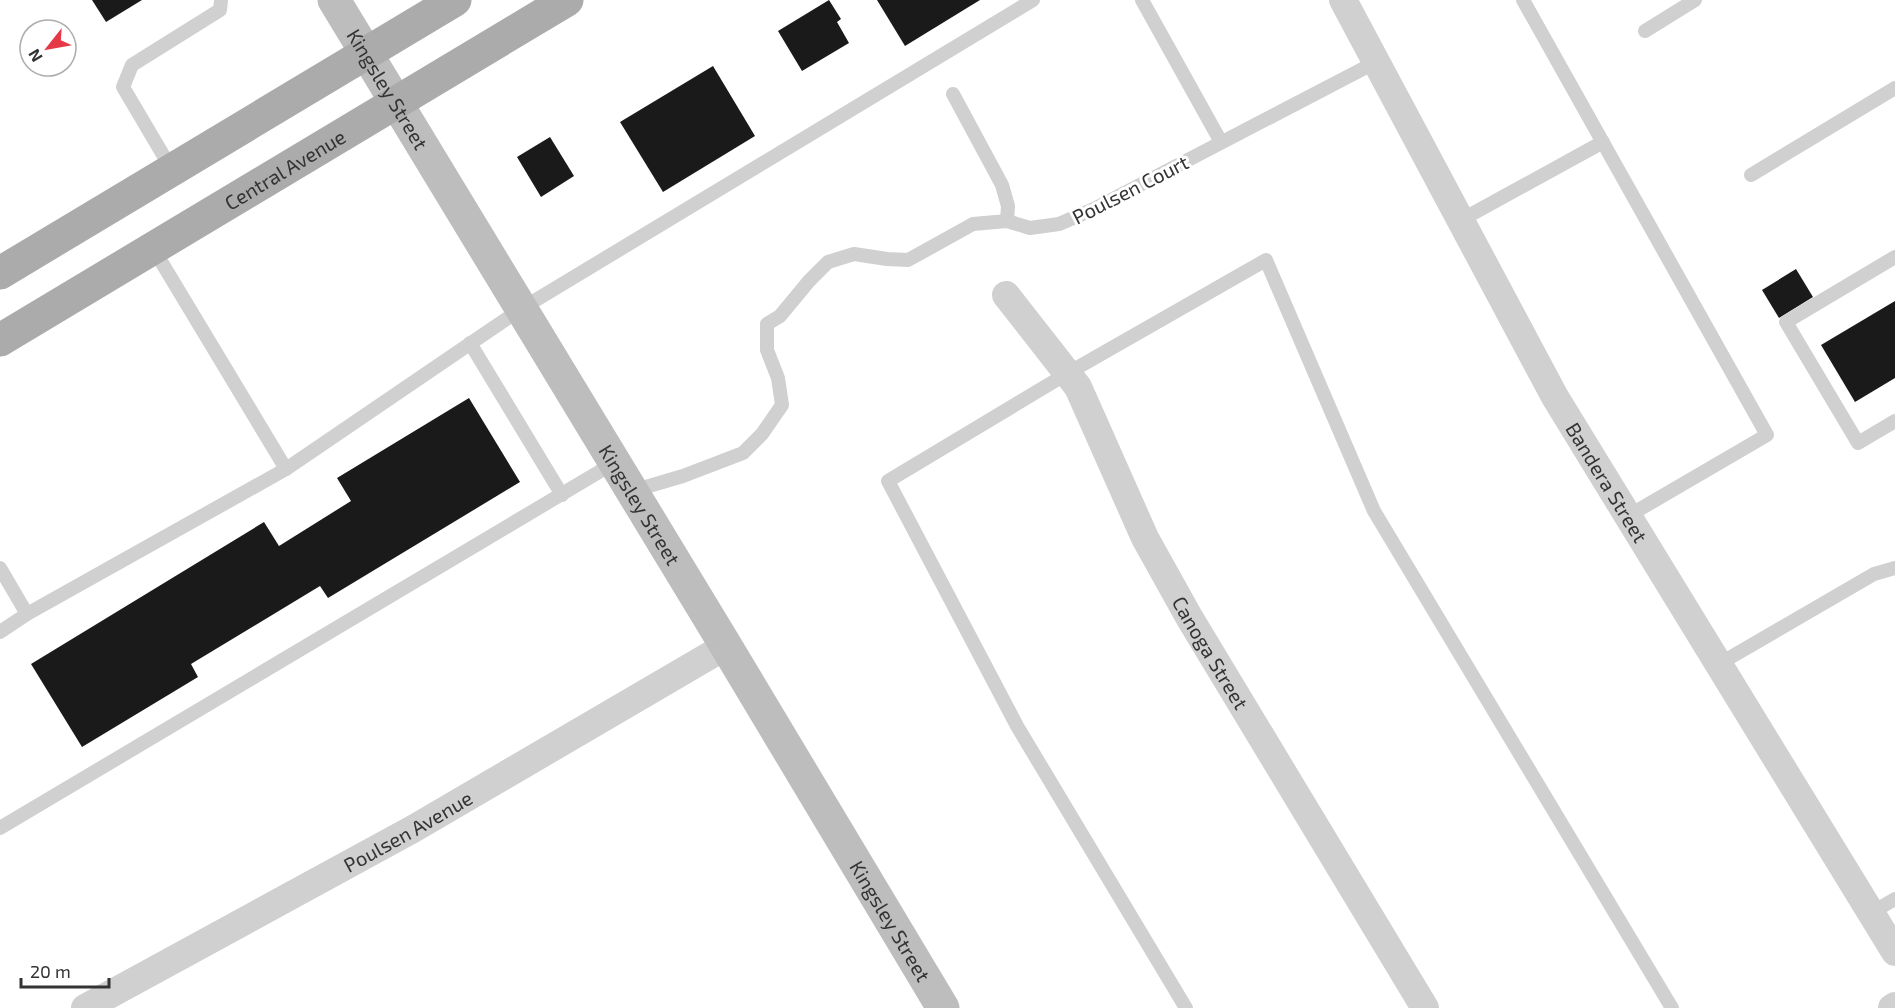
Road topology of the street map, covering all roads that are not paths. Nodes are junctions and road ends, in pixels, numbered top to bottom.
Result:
1 (221, 0) edge
2 (334, 0) edge
3 (455, 0) edge
4 (567, 0) edge
5 (1033, 0) edge
6 (1142, 0) edge
7 (1343, 0) edge
8 (1523, 0) edge
9 (1695, 0) edge
10 (1645, 31) dead end
11 (366, 53) junction
12 (1376, 62) junction
13 (1895, 88) edge
14 (953, 94) dead end
15 (395, 102) junction
16 (1221, 142) junction
17 (1603, 142) junction
18 (172, 170) junction
19 (1751, 175) dead end
20 (1461, 220) junction
21 (1007, 221) junction
22 (153, 248) junction
23 (1895, 257) edge
24 (0, 273) edge
25 (1006, 295) dead end
26 (521, 309) junction
27 (0, 340) edge
28 (470, 344) junction
29 (1068, 373) junction
30 (1895, 421) edge
31 (615, 463) junction
32 (286, 470) junction
33 (632, 491) junction
34 (562, 495) junction
35 (1628, 516) junction
36 (0, 568) edge
37 (1895, 568) edge
38 (27, 614) junction
39 (0, 632) edge
40 (726, 646) junction
41 (1719, 664) junction
42 (0, 828) edge
43 (1883, 906) edge
44 (1895, 952) edge
45 (85, 1008) edge
46 (943, 1008) edge
47 (1186, 1008) edge
48 (1425, 1008) edge
49 (1672, 1008) edge

1 - 18 lane
2 - 11 main road, Kingsley Street
3 - 11 main road
4 - 15 main road, Central Avenue
5 - 26 lane
6 - 16 lane
7 - 12 street, Bandera Street
8 - 17 lane
9 - 10 lane
11 - 15 main road, Kingsley Street
11 - 18 main road
12 - 16 lane, Poulsen Court
12 - 20 street, Bandera Street
13 - 19 lane
14 - 21 lane
15 - 22 main road, Central Avenue
15 - 26 main road, Kingsley Street
16 - 21 lane, Poulsen Court
17 - 20 lane
17 - 35 lane
18 - 24 main road
20 - 35 street, Bandera Street
21 - 33 lane, Poulsen Court
22 - 27 main road, Central Avenue
22 - 32 lane
23 - 30 lane
25 - 29 street, Canoga Street
26 - 28 lane
26 - 31 main road, Kingsley Street
28 - 32 lane
28 - 34 lane
29 - 47 lane
29 - 48 street, Canoga Street
29 - 49 lane
31 - 33 main road, Kingsley Street
31 - 34 lane
32 - 38 lane
33 - 40 main road, Kingsley Street
34 - 42 lane
35 - 41 street, Bandera Street
36 - 38 lane
37 - 41 lane
38 - 39 lane
40 - 45 street, Poulsen Avenue
40 - 46 main road, Kingsley Street
41 - 43 street, Bandera Street
43 - 44 street, Bandera Street

